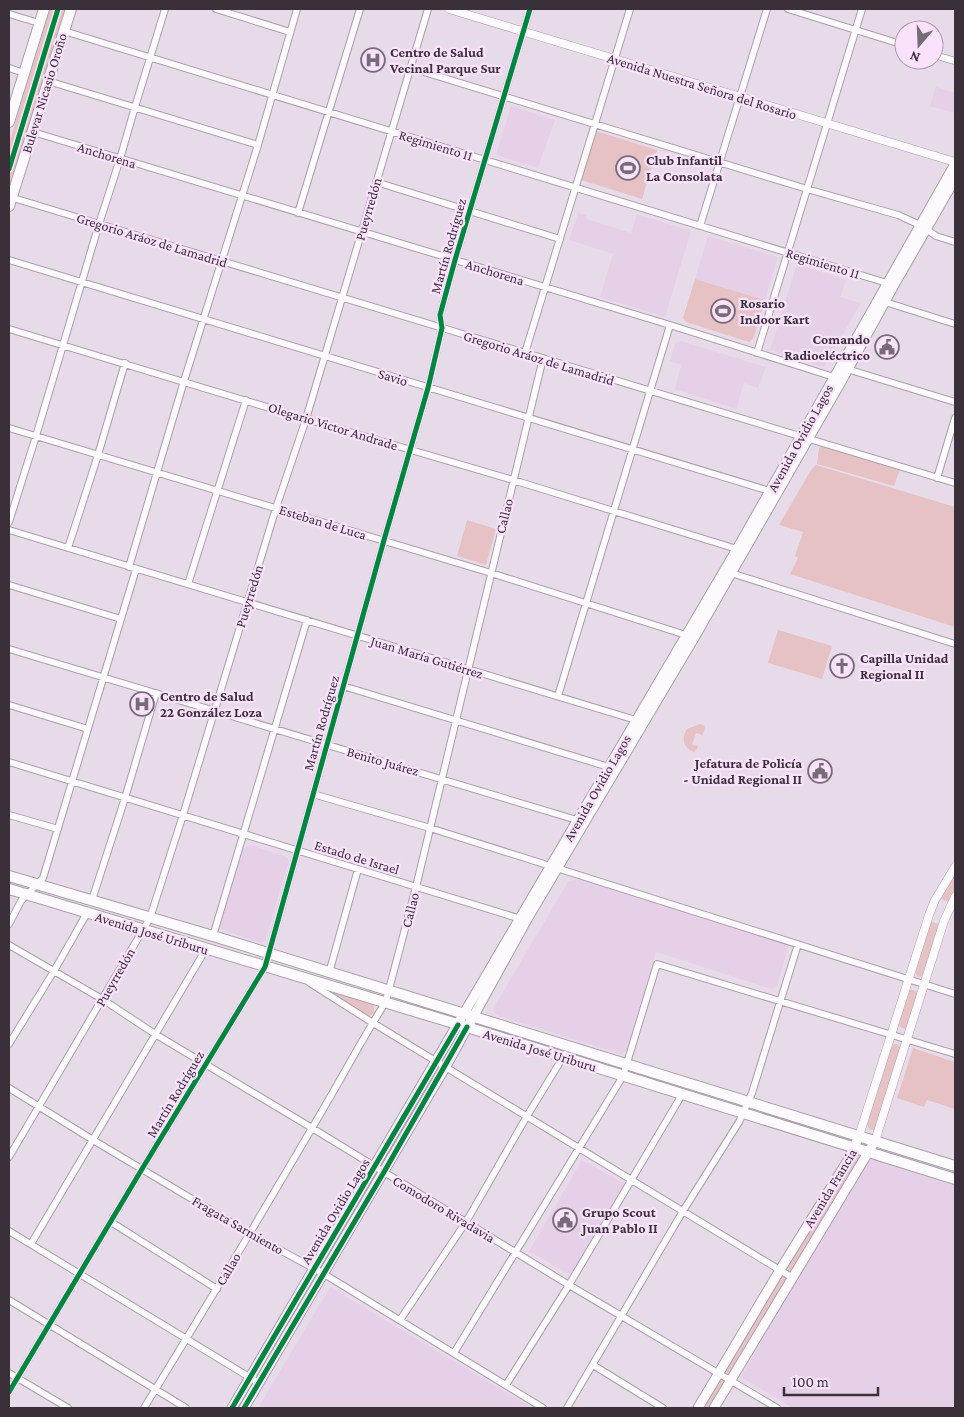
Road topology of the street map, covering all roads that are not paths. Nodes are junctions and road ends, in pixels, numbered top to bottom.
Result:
1 (44, 9) edge
2 (71, 9) edge
3 (164, 9) edge
4 (216, 9) edge
5 (297, 9) edge
6 (360, 9) edge
7 (428, 9) edge
8 (449, 9) edge
9 (530, 9) edge
10 (630, 9) edge
11 (767, 9) edge
12 (788, 9) edge
13 (862, 9) edge
14 (9, 14) edge
15 (39, 23) junction
16 (856, 30) junction
17 (64, 31) junction
18 (523, 31) junction
19 (290, 32) junction
20 (894, 42) edge
21 (150, 57) junction
22 (614, 59) junction
23 (9, 68) edge
24 (411, 68) junction
25 (24, 72) junction
26 (48, 81) junction
27 (272, 95) junction
28 (504, 97) junction
29 (740, 97) junction
30 (135, 107) junction
31 (328, 112) junction
32 (9, 122) edge
33 (594, 124) junction
34 (827, 124) junction
35 (392, 131) junction
36 (33, 132) junction
37 (258, 145) junction
38 (120, 159) junction
39 (485, 160) junction
40 (719, 163) junction
41 (955, 163) edge
42 (955, 179) edge
43 (376, 182) junction
44 (575, 188) junction
45 (807, 189) junction
46 (242, 196) junction
47 (10, 200) edge
48 (470, 211) junction
49 (298, 213) junction
50 (99, 224) junction
51 (700, 226) junction
52 (923, 227) junction
53 (362, 232) junction
54 (560, 239) junction
55 (955, 242) edge
56 (788, 253) junction
57 (9, 260) edge
58 (455, 260) junction
59 (221, 261) junction
60 (81, 282) junction
61 (891, 284) junction
62 (545, 288) junction
63 (342, 297) junction
64 (881, 301) junction
65 (204, 319) junction
66 (955, 324) edge
67 (670, 325) junction
68 (442, 328) junction
69 (9, 329) edge
70 (63, 345) junction
71 (525, 353) junction
72 (757, 353) junction
73 (325, 356) junction
74 (543, 358) junction
75 (125, 364) junction
76 (848, 369) junction
77 (838, 378) junction
78 (184, 381) junction
79 (428, 388) junction
80 (650, 391) junction
81 (246, 400) junction
82 (955, 402) edge
83 (528, 418) junction
84 (955, 418) edge
85 (306, 419) junction
86 (9, 428) edge
87 (36, 436) junction
88 (804, 438) junction
89 (411, 449) junction
90 (633, 450) junction
91 (98, 455) junction
92 (158, 473) junction
93 (937, 478) junction
94 (513, 480) junction
95 (955, 484) edge
96 (218, 491) junction
97 (774, 492) junction
98 (276, 508) junction
99 (614, 512) junction
100 (9, 522) edge
101 (9, 530) edge
102 (384, 540) junction
103 (68, 548) junction
104 (740, 550) junction
105 (133, 568) junction
106 (491, 573) junction
107 (731, 573) junction
108 (188, 584) junction
109 (9, 585) edge
110 (247, 602) junction
111 (586, 604) junction
112 (121, 618) junction
113 (307, 620) junction
114 (358, 636) junction
115 (690, 637) junction
116 (955, 644) edge
117 (9, 649) edge
118 (468, 669) junction
119 (103, 678) junction
120 (344, 686) junction
121 (156, 693) junction
122 (558, 696) junction
123 (9, 705) edge
124 (215, 710) junction
125 (456, 720) junction
126 (640, 721) junction
127 (275, 728) junction
128 (88, 729) junction
129 (327, 745) junction
130 (9, 762) edge
131 (612, 768) junction
132 (441, 779) junction
133 (72, 781) junction
134 (313, 794) junction
135 (126, 798) junction
136 (9, 815) edge
137 (184, 815) junction
138 (581, 821) junction
139 (430, 828) junction
140 (58, 829) junction
141 (243, 834) junction
142 (298, 850) junction
143 (554, 867) junction
144 (955, 867) edge
145 (358, 869) junction
146 (9, 876) edge
147 (37, 884) junction
148 (416, 887) junction
149 (9, 889) edge
150 (27, 895) junction
151 (955, 897) edge
152 (92, 900) junction
153 (87, 913) junction
154 (150, 918) junction
155 (523, 920) junction
156 (9, 924) edge
157 (142, 930) junction
158 (213, 936) junction
159 (798, 944) junction
160 (9, 945) edge
161 (206, 950) junction
162 (269, 954) junction
163 (265, 967) junction
164 (54, 971) junction
165 (329, 973) junction
166 (908, 979) junction
167 (305, 980) junction
168 (924, 984) junction
169 (389, 991) junction
170 (955, 994) edge
171 (102, 999) junction
172 (780, 1001) junction
173 (384, 1003) junction
174 (468, 1016) junction
175 (372, 1023) junction
176 (463, 1026) junction
177 (155, 1034) junction
178 (891, 1035) junction
179 (907, 1040) junction
180 (9, 1044) edge
181 (569, 1047) junction
182 (955, 1054) edge
183 (563, 1057) junction
184 (437, 1061) junction
185 (627, 1064) junction
186 (206, 1065) junction
187 (446, 1066) junction
188 (623, 1076) junction
189 (687, 1083) junction
190 (9, 1088) edge
191 (683, 1095) junction
192 (748, 1102) junction
193 (39, 1106) junction
194 (743, 1114) junction
195 (527, 1116) junction
196 (312, 1128) junction
197 (859, 1136) junction
198 (93, 1140) junction
199 (874, 1141) junction
200 (580, 1148) junction
201 (854, 1148) junction
202 (868, 1153) junction
203 (9, 1157) edge
204 (375, 1166) junction
205 (955, 1166) edge
206 (142, 1169) junction
207 (384, 1172) junction
208 (632, 1179) junction
209 (955, 1179) edge
210 (683, 1211) junction
211 (111, 1222) junction
212 (466, 1222) junction
213 (9, 1230) edge
214 (249, 1233) junction
215 (31, 1244) junction
216 (516, 1253) junction
217 (314, 1268) junction
218 (780, 1270) junction
219 (80, 1274) junction
220 (324, 1274) junction
221 (793, 1278) junction
222 (569, 1284) junction
223 (217, 1290) junction
224 (9, 1300) edge
225 (622, 1316) junction
226 (400, 1320) junction
227 (49, 1324) junction
228 (186, 1339) junction
229 (454, 1353) junction
230 (593, 1365) junction
231 (9, 1373) edge
232 (718, 1374) junction
233 (250, 1377) junction
234 (17, 1378) junction
235 (731, 1381) junction
236 (259, 1383) junction
237 (506, 1385) junction
238 (155, 1390) junction
239 (9, 1392) edge
240 (68, 1408) edge
241 (144, 1408) edge
242 (186, 1408) edge
243 (232, 1408) edge
244 (244, 1408) edge
245 (543, 1408) edge
246 (566, 1408) edge
247 (663, 1408) edge
248 (698, 1408) edge
249 (714, 1408) edge
250 (777, 1408) edge

1 - 15 main road, Bulevar Nicasio Oroño
2 - 17 main road, Bulevar Nicasio Oroño
3 - 21 street
4 - 19 street
5 - 19 street
6 - 31 street
7 - 24 street, Pueyrredón
8 - 18 street, Avenida Nuestra Señora del Rosario
9 - 18 street, Martín Rodríguez
10 - 22 street
11 - 29 street
12 - 16 street
13 - 16 street
14 - 15 street
15 - 25 main road, Bulevar Nicasio Oroño
16 - 20 street
16 - 34 street
17 - 21 street, Regimiento 11
17 - 26 main road, Bulevar Nicasio Oroño
18 - 22 street, Avenida Nuestra Señora del Rosario
18 - 28 street, Martín Rodríguez
19 - 27 street
21 - 27 street, Regimiento 11
21 - 30 street
22 - 29 street, Avenida Nuestra Señora del Rosario
22 - 33 street
23 - 25 street
24 - 28 street
24 - 35 street, Pueyrredón
25 - 32 main road, Bulevar Nicasio Oroño
26 - 30 street
26 - 36 main road, Bulevar Nicasio Oroño
27 - 31 street, Regimiento 11
27 - 37 street
28 - 33 street
28 - 39 street, Martín Rodríguez
29 - 34 street, Avenida Nuestra Señora del Rosario
29 - 40 street
30 - 37 street
30 - 38 street
31 - 35 street, Regimiento 11
31 - 49 street
33 - 40 street
33 - 44 street
34 - 41 street, Avenida Nuestra Señora del Rosario
34 - 45 street
35 - 39 street, Regimiento 11
35 - 43 street, Pueyrredón
36 - 38 street, Anchorena
36 - 47 main road, Bulevar Nicasio Oroño
37 - 46 street
38 - 46 street, Anchorena
38 - 50 street
39 - 44 street, Regimiento 11
39 - 48 street, Martín Rodríguez
40 - 45 street
40 - 51 street
41 - 52 main road, Avenida Ovidio Lagos
42 - 52 main road, Avenida Ovidio Lagos
43 - 48 street
43 - 53 street, Pueyrredón
44 - 51 street, Regimiento 11
44 - 54 street
45 - 52 street
45 - 56 street
46 - 49 street, Anchorena
46 - 59 street
47 - 50 street, Gregorio Aráoz de Lamadrid
48 - 54 street
48 - 58 street, Martín Rodríguez
49 - 53 street, Anchorena
50 - 59 street, Gregorio Aráoz de Lamadrid
50 - 60 street
51 - 56 street, Regimiento 11
52 - 55 street
52 - 61 main road, Avenida Ovidio Lagos
53 - 58 street, Anchorena
53 - 63 street, Pueyrredón
54 - 62 street
56 - 61 street, Regimiento 11
56 - 72 street
57 - 60 street, Savio
58 - 62 street, Anchorena
58 - 68 street, Martín Rodríguez
59 - 63 street, Gregorio Aráoz de Lamadrid
59 - 65 street
60 - 65 street, Savio
60 - 70 street
61 - 64 main road, Avenida Ovidio Lagos
62 - 67 street, Anchorena
62 - 71 street
63 - 68 street, Gregorio Aráoz de Lamadrid
63 - 73 street, Pueyrredón
64 - 66 street
64 - 76 main road, Avenida Ovidio Lagos
64 - 77 main road, Avenida Ovidio Lagos
65 - 73 street, Savio
65 - 78 street
67 - 72 street, Anchorena
67 - 80 street
68 - 71 street, Gregorio Aráoz de Lamadrid
68 - 79 street, Martín Rodríguez
69 - 70 street, Olegario Victor Andrade
70 - 75 street, Olegario Victor Andrade
70 - 87 street
71 - 74 street, Gregorio Aráoz de Lamadrid
72 - 77 street, Anchorena
73 - 79 street, Savio
73 - 85 street, Pueyrredón
74 - 80 street, Gregorio Aráoz de Lamadrid
74 - 83 street, Callao
75 - 78 street, Olegario Victor Andrade
75 - 91 street
76 - 77 main road, Avenida Ovidio Lagos
76 - 82 street
77 - 88 main road, Avenida Ovidio Lagos
78 - 81 street, Olegario Victor Andrade
78 - 92 street
79 - 83 street, Savio
79 - 89 street, Martín Rodríguez
80 - 88 street, Gregorio Aráoz de Lamadrid
80 - 90 street
81 - 85 street, Olegario Victor Andrade
81 - 96 street
83 - 90 street, Savio
83 - 94 street, Callao
84 - 93 street
85 - 89 street, Olegario Victor Andrade
85 - 98 street, Pueyrredón
86 - 87 street, Esteban de Luca
87 - 91 street, Esteban de Luca
87 - 100 street
88 - 93 street, Gregorio Aráoz de Lamadrid
88 - 97 main road, Avenida Ovidio Lagos
89 - 94 street, Olegario Victor Andrade
89 - 102 street, Martín Rodríguez
90 - 97 street, Savio
90 - 99 street
91 - 92 street, Esteban de Luca
91 - 103 street
92 - 96 street, Esteban de Luca
92 - 105 street
93 - 95 street, Gregorio Aráoz de Lamadrid
94 - 99 street, Olegario Victor Andrade
94 - 106 street, Callao
96 - 98 street, Esteban de Luca
96 - 108 street
97 - 104 main road, Avenida Ovidio Lagos
98 - 102 street, Esteban de Luca
98 - 110 street, Pueyrredón
99 - 104 street, Olegario Victor Andrade
99 - 111 street
101 - 103 street, Juan María Gutiérrez
102 - 106 street, Esteban de Luca
102 - 114 street, Martín Rodríguez
103 - 105 street, Juan María Gutiérrez
104 - 107 main road, Avenida Ovidio Lagos
104 - 115 main road, Avenida Ovidio Lagos
105 - 108 street, Juan María Gutiérrez
105 - 112 street
106 - 111 street, Esteban de Luca
106 - 118 street, Callao
107 - 115 main road, Avenida Ovidio Lagos
107 - 116 street
108 - 110 street, Juan María Gutiérrez
109 - 112 street
110 - 113 street, Juan María Gutiérrez
110 - 124 street, Pueyrredón
111 - 115 street, Esteban de Luca
111 - 122 street
112 - 119 street
113 - 114 street, Juan María Gutiérrez
113 - 127 street
114 - 118 street, Juan María Gutiérrez
114 - 120 street, Martín Rodríguez
115 - 126 main road, Avenida Ovidio Lagos
117 - 119 street, Benito Juárez
118 - 122 street, Juan María Gutiérrez
118 - 125 street, Callao
119 - 121 street, Benito Juárez
119 - 128 street
120 - 125 street
120 - 129 street, Martín Rodríguez
121 - 124 street, Benito Juárez
121 - 135 street
122 - 126 street, Juan María Gutiérrez
123 - 128 street
124 - 127 street, Benito Juárez
124 - 137 street, Pueyrredón
125 - 131 street
125 - 132 street, Callao
126 - 131 main road, Avenida Ovidio Lagos
127 - 129 street, Benito Juárez
127 - 141 street
128 - 133 street
129 - 132 street, Benito Juárez
129 - 134 street, Martín Rodríguez
130 - 133 street, Estado de Israel
131 - 138 main road, Avenida Ovidio Lagos
132 - 138 street, Benito Juárez
132 - 139 street, Callao
133 - 135 street, Estado de Israel
133 - 140 street
134 - 139 street
134 - 142 street, Martín Rodríguez
135 - 137 street, Estado de Israel
135 - 152 street
136 - 140 street
137 - 141 street, Estado de Israel
137 - 154 street, Pueyrredón
138 - 143 main road, Avenida Ovidio Lagos
139 - 143 street
139 - 148 street, Callao
140 - 147 street
141 - 142 street, Estado de Israel
141 - 158 street
142 - 145 street, Estado de Israel
142 - 162 street, Martín Rodríguez
143 - 155 main road, Avenida Ovidio Lagos
143 - 159 street
144 - 166 street, Avenida Francia
145 - 148 street, Estado de Israel
145 - 165 street
146 - 147 main road, Avenida José Uriburu
147 - 150 street
147 - 152 main road, Avenida José Uriburu
148 - 155 street, Estado de Israel
148 - 169 street, Callao
149 - 150 main road, Avenida José Uriburu
150 - 153 main road, Avenida José Uriburu
150 - 156 street
151 - 168 street, Avenida Francia
152 - 154 main road, Avenida José Uriburu
153 - 157 main road, Avenida José Uriburu
153 - 164 street
154 - 157 street, Pueyrredón
154 - 158 main road, Avenida José Uriburu
155 - 174 main road, Avenida Ovidio Lagos
157 - 161 main road, Avenida José Uriburu
157 - 171 street, Pueyrredón
158 - 162 main road, Avenida José Uriburu
159 - 166 street
159 - 172 street
160 - 164 street, Comodoro Rivadavia
161 - 163 main road, Avenida José Uriburu
161 - 177 street
162 - 163 street, Martín Rodríguez
162 - 165 main road, Avenida José Uriburu
163 - 167 main road, Avenida José Uriburu
163 - 186 street, Martín Rodríguez
164 - 171 street, Comodoro Rivadavia
164 - 180 street
165 - 169 main road, Avenida José Uriburu
166 - 168 street
166 - 178 street, Avenida Francia
167 - 173 main road, Avenida José Uriburu
167 - 175 street
168 - 170 street
168 - 179 street, Avenida Francia
169 - 173 street, Callao
169 - 174 main road, Avenida José Uriburu
171 - 177 street, Comodoro Rivadavia
171 - 193 street, Pueyrredón
172 - 178 street
172 - 185 street
172 - 192 street
173 - 175 street, Callao
173 - 176 main road, Avenida José Uriburu
174 - 176 main road, Avenida Ovidio Lagos
174 - 181 main road, Avenida José Uriburu
175 - 184 street
175 - 196 street, Callao
176 - 183 main road, Avenida José Uriburu
176 - 184 main road, Avenida Ovidio Lagos
176 - 187 main road, Avenida Ovidio Lagos
177 - 186 street, Comodoro Rivadavia
177 - 198 street
178 - 179 street
178 - 197 street, Avenida Francia
179 - 182 street
179 - 199 street, Avenida Francia
181 - 183 street
181 - 185 main road, Avenida José Uriburu
183 - 188 main road, Avenida José Uriburu
183 - 195 street
184 - 187 street
184 - 204 main road, Avenida Ovidio Lagos
185 - 188 street
185 - 189 main road, Avenida José Uriburu
186 - 196 street, Comodoro Rivadavia
186 - 206 street, Martín Rodríguez
187 - 195 street
187 - 207 main road, Avenida Ovidio Lagos
188 - 191 main road, Avenida José Uriburu
188 - 200 street
189 - 191 street
189 - 192 main road, Avenida José Uriburu
190 - 193 street, Fragata Sarmiento
191 - 194 main road, Avenida José Uriburu
191 - 208 street
192 - 194 street
192 - 197 main road, Avenida José Uriburu
193 - 198 street, Fragata Sarmiento
193 - 203 street, Pueyrredón
194 - 201 main road, Avenida José Uriburu
194 - 210 street
195 - 200 street
195 - 212 street
196 - 204 street, Comodoro Rivadavia
196 - 214 street, Callao
197 - 199 main road, Avenida José Uriburu
197 - 201 main road, Avenida Francia
198 - 206 street, Fragata Sarmiento
198 - 215 street
199 - 202 main road, Avenida Francia
199 - 205 main road, Avenida José Uriburu
200 - 208 street
200 - 216 street
201 - 202 main road, Avenida José Uriburu
201 - 218 main road, Avenida Francia
202 - 209 main road, Avenida José Uriburu
202 - 221 main road, Avenida Francia
204 - 207 street, Comodoro Rivadavia
204 - 217 main road, Avenida Ovidio Lagos
206 - 211 street, Martín Rodríguez
206 - 214 street, Fragata Sarmiento
207 - 212 street, Comodoro Rivadavia
207 - 220 main road, Avenida Ovidio Lagos
208 - 210 street
208 - 222 street
210 - 218 street
210 - 225 street
211 - 219 street, Martín Rodríguez
211 - 223 street
212 - 216 street, Comodoro Rivadavia
212 - 226 street
213 - 215 street
214 - 217 street, Fragata Sarmiento
214 - 223 street, Callao
215 - 219 street
216 - 222 street, Comodoro Rivadavia
216 - 229 street
217 - 220 street, Fragata Sarmiento
217 - 233 main road, Avenida Ovidio Lagos
218 - 221 street
218 - 232 main road, Avenida Francia
219 - 227 street, Martín Rodríguez
219 - 228 street
220 - 226 street, Fragata Sarmiento
220 - 236 main road, Avenida Ovidio Lagos
221 - 235 main road, Avenida Francia
222 - 225 street, Comodoro Rivadavia
222 - 237 street
223 - 228 street, Callao
224 - 227 street
225 - 230 street
225 - 232 street, Comodoro Rivadavia
226 - 229 street, Fragata Sarmiento
227 - 234 street, Martín Rodríguez
227 - 238 street
228 - 233 street
228 - 238 street, Callao
229 - 237 street, Fragata Sarmiento
230 - 246 street
230 - 247 street
231 - 234 street
232 - 235 street, Comodoro Rivadavia
232 - 248 main road, Avenida Francia
233 - 236 street
233 - 243 main road, Avenida Ovidio Lagos
234 - 239 street, Martín Rodríguez
234 - 240 street
235 - 249 main road, Avenida Francia
235 - 250 street, Comodoro Rivadavia
236 - 244 main road, Avenida Ovidio Lagos
237 - 245 street, Fragata Sarmiento
238 - 241 street, Callao
238 - 242 street

